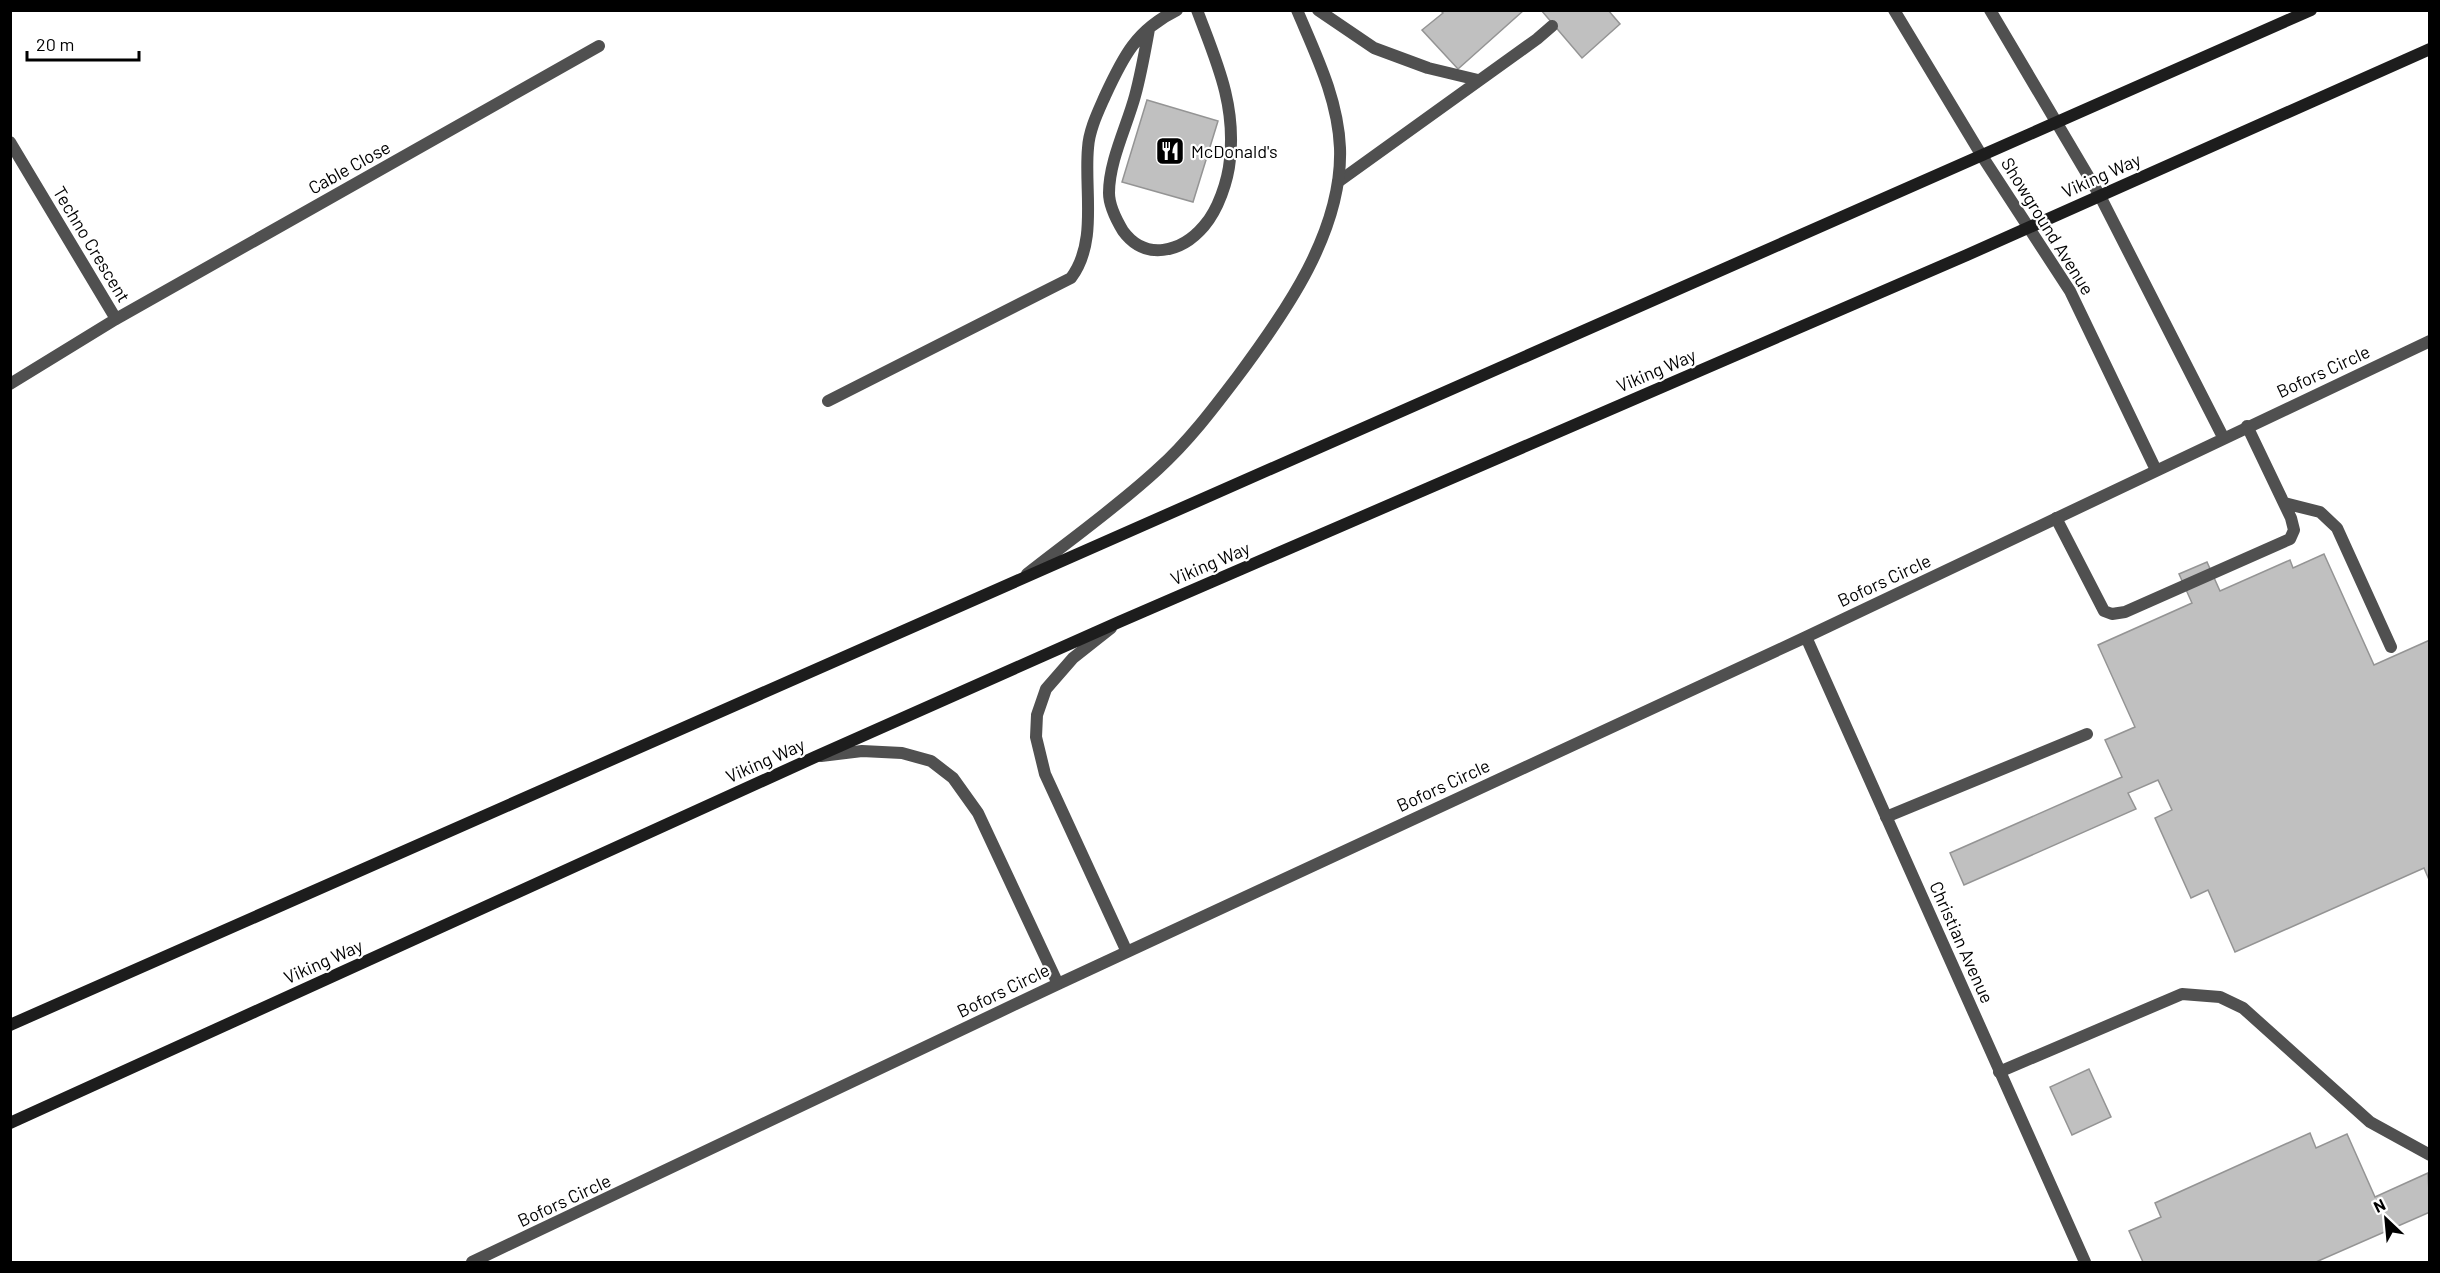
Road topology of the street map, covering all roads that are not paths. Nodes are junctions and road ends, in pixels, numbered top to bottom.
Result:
1 (1177, 10) edge
2 (1197, 10) edge
3 (1297, 10) edge
4 (1318, 10) edge
5 (1894, 10) edge
6 (1990, 10) edge
7 (2310, 10) edge
8 (1552, 26) dead end
9 (1149, 28) junction
10 (599, 46) dead end
11 (2430, 49) edge
12 (1478, 80) junction
13 (2057, 124) junction
14 (10, 142) edge
15 (1982, 156) junction
16 (1338, 182) junction
17 (2100, 196) junction
18 (2029, 227) junction
19 (116, 318) junction
20 (2430, 340) edge
21 (10, 384) edge
22 (828, 401) dead end
23 (2247, 426) junction
24 (2223, 437) junction
25 (2156, 470) junction
26 (2284, 503) junction
27 (2056, 518) junction
28 (1014, 584) junction
29 (1119, 622) junction
30 (1806, 637) junction
31 (2391, 647) dead end
32 (2087, 735) dead end
33 (814, 757) junction
34 (1886, 817) junction
35 (1127, 952) junction
36 (1058, 984) junction
37 (10, 1025) edge
38 (2000, 1072) junction
39 (10, 1123) edge
40 (2430, 1155) edge
41 (472, 1263) edge
42 (2085, 1263) edge

1 - 9 street
2 - 9 street
3 - 16 street
4 - 12 street
5 - 15 street, Showground Avenue
6 - 13 street
7 - 13 main road
8 - 12 street
9 - 22 street
10 - 19 street, Cable Close
11 - 17 main road, Viking Way
12 - 16 street
13 - 15 main road
13 - 17 street
14 - 19 street, Techno Crescent
15 - 18 street, Showground Avenue
15 - 28 main road
16 - 28 street
17 - 18 main road, Viking Way
17 - 24 street
18 - 25 street, Showground Avenue
18 - 29 main road, Viking Way
19 - 21 street, Techno Crescent
20 - 23 street, Bofors Circle
23 - 24 street, Bofors Circle
23 - 26 street
24 - 25 street, Bofors Circle
25 - 27 street, Bofors Circle
26 - 27 street
26 - 31 street
27 - 30 street, Bofors Circle
28 - 37 main road
29 - 33 main road, Viking Way
29 - 35 street
30 - 34 street, Christian Avenue
30 - 35 street, Bofors Circle
32 - 34 street
33 - 36 street
33 - 39 main road, Viking Way
34 - 38 street, Christian Avenue
35 - 36 street, Bofors Circle
36 - 41 street, Bofors Circle
38 - 40 street
38 - 42 street, Christian Avenue

